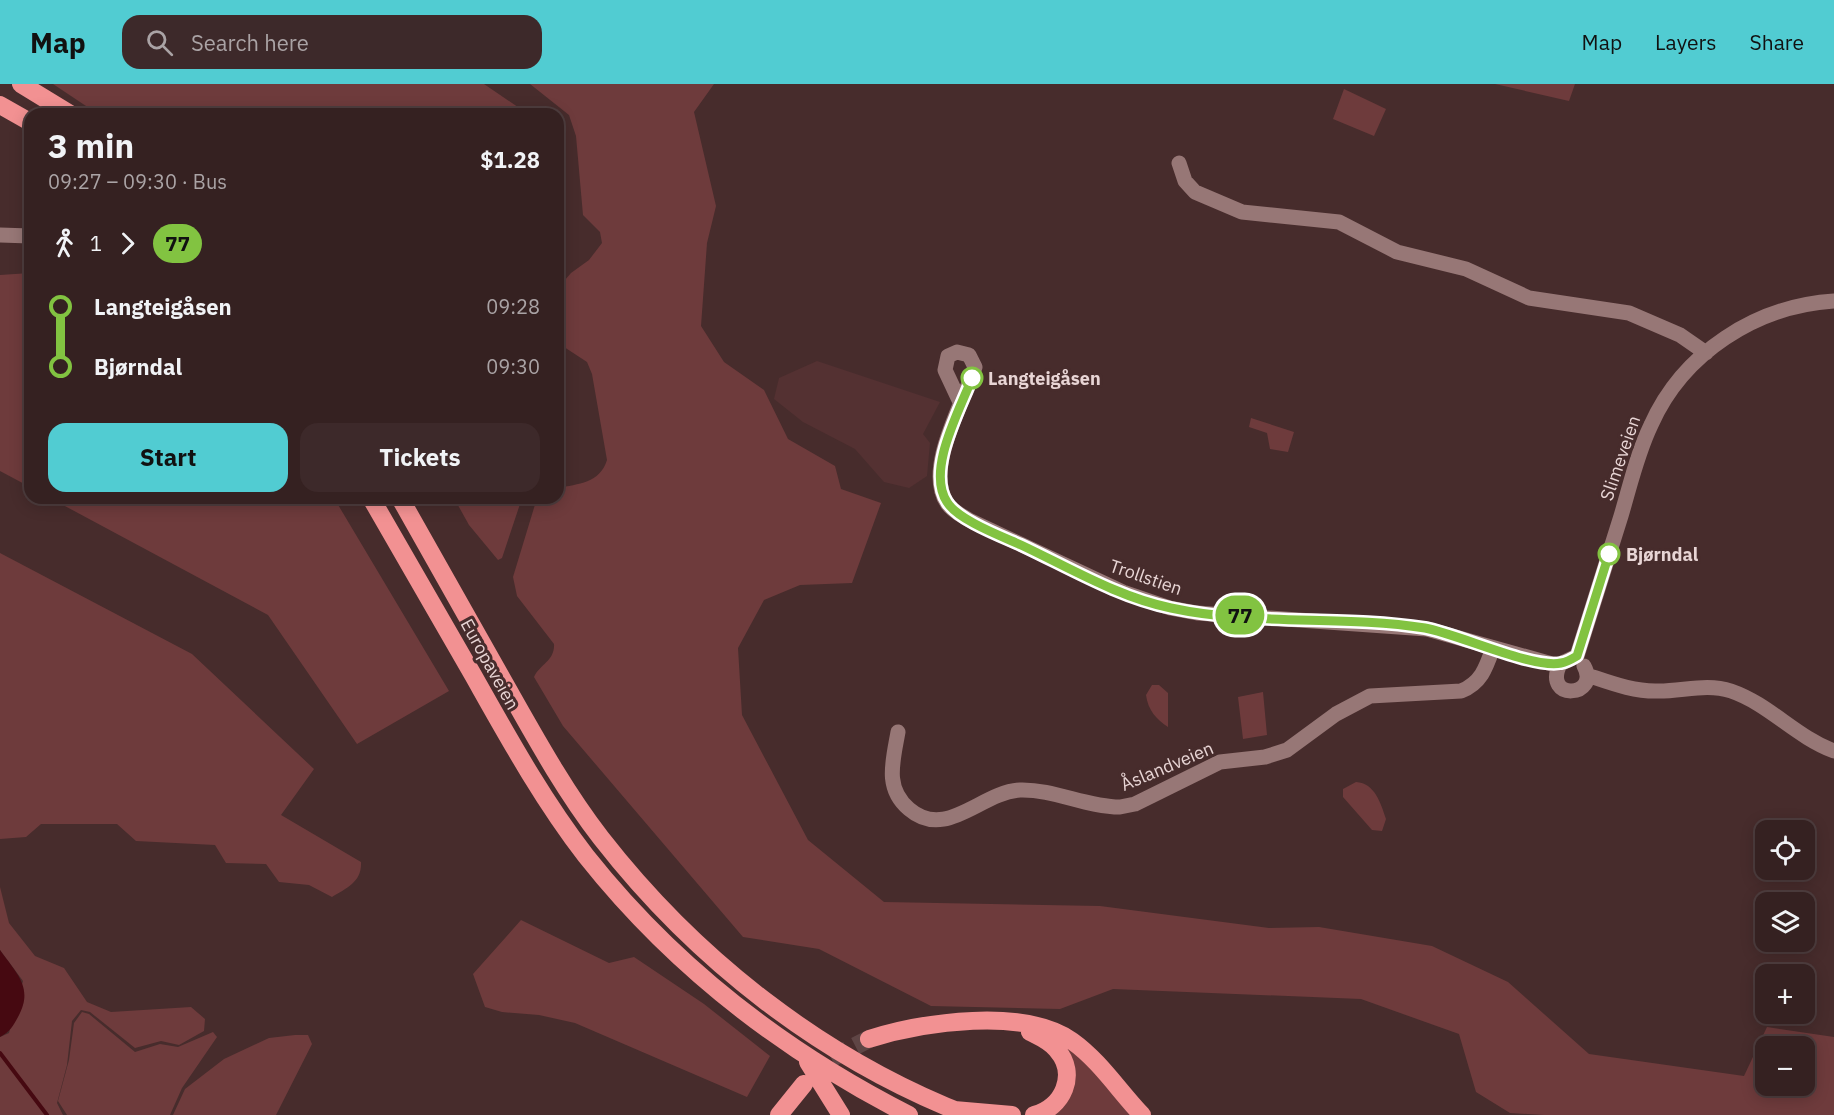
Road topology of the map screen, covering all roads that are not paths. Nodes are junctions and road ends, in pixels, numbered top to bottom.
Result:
1 (21, 84) edge
2 (0, 105) edge
3 (60, 108) edge
4 (24, 119) edge
5 (1179, 163) dead end
6 (0, 235) edge
7 (24, 236) edge
8 (1834, 301) edge
9 (1706, 353) junction
10 (960, 402) dead end
11 (374, 504) edge
12 (403, 504) edge
13 (1492, 648) junction
14 (1577, 656) junction
15 (1560, 663) junction
16 (1587, 675) junction
17 (898, 732) dead end
18 (1834, 751) edge
19 (1015, 1023) junction
20 (869, 1039) tunnel mouth
21 (804, 1056) junction
22 (804, 1084) tunnel mouth
23 (959, 1112) edge
24 (779, 1115) edge
25 (841, 1115) edge
26 (909, 1115) edge
27 (1012, 1115) edge
28 (1034, 1115) edge
29 (1142, 1115) edge

1 - 3 highway
2 - 4 highway
5 - 9 street
6 - 7 street
8 - 9 street, Slimeveien
9 - 14 street, Slimeveien
10 - 13 street, Trollstien
11 - 21 highway, Europaveien
12 - 23 highway, Europaveien
13 - 15 street, Trollstien
13 - 17 street, Åslandveien
14 - 15 street
14 - 16 street
15 - 16 street
16 - 18 street
19 - 20 highway
19 - 28 highway
19 - 29 highway
21 - 25 highway
21 - 26 highway, Europaveien
22 - 24 highway
23 - 27 highway

